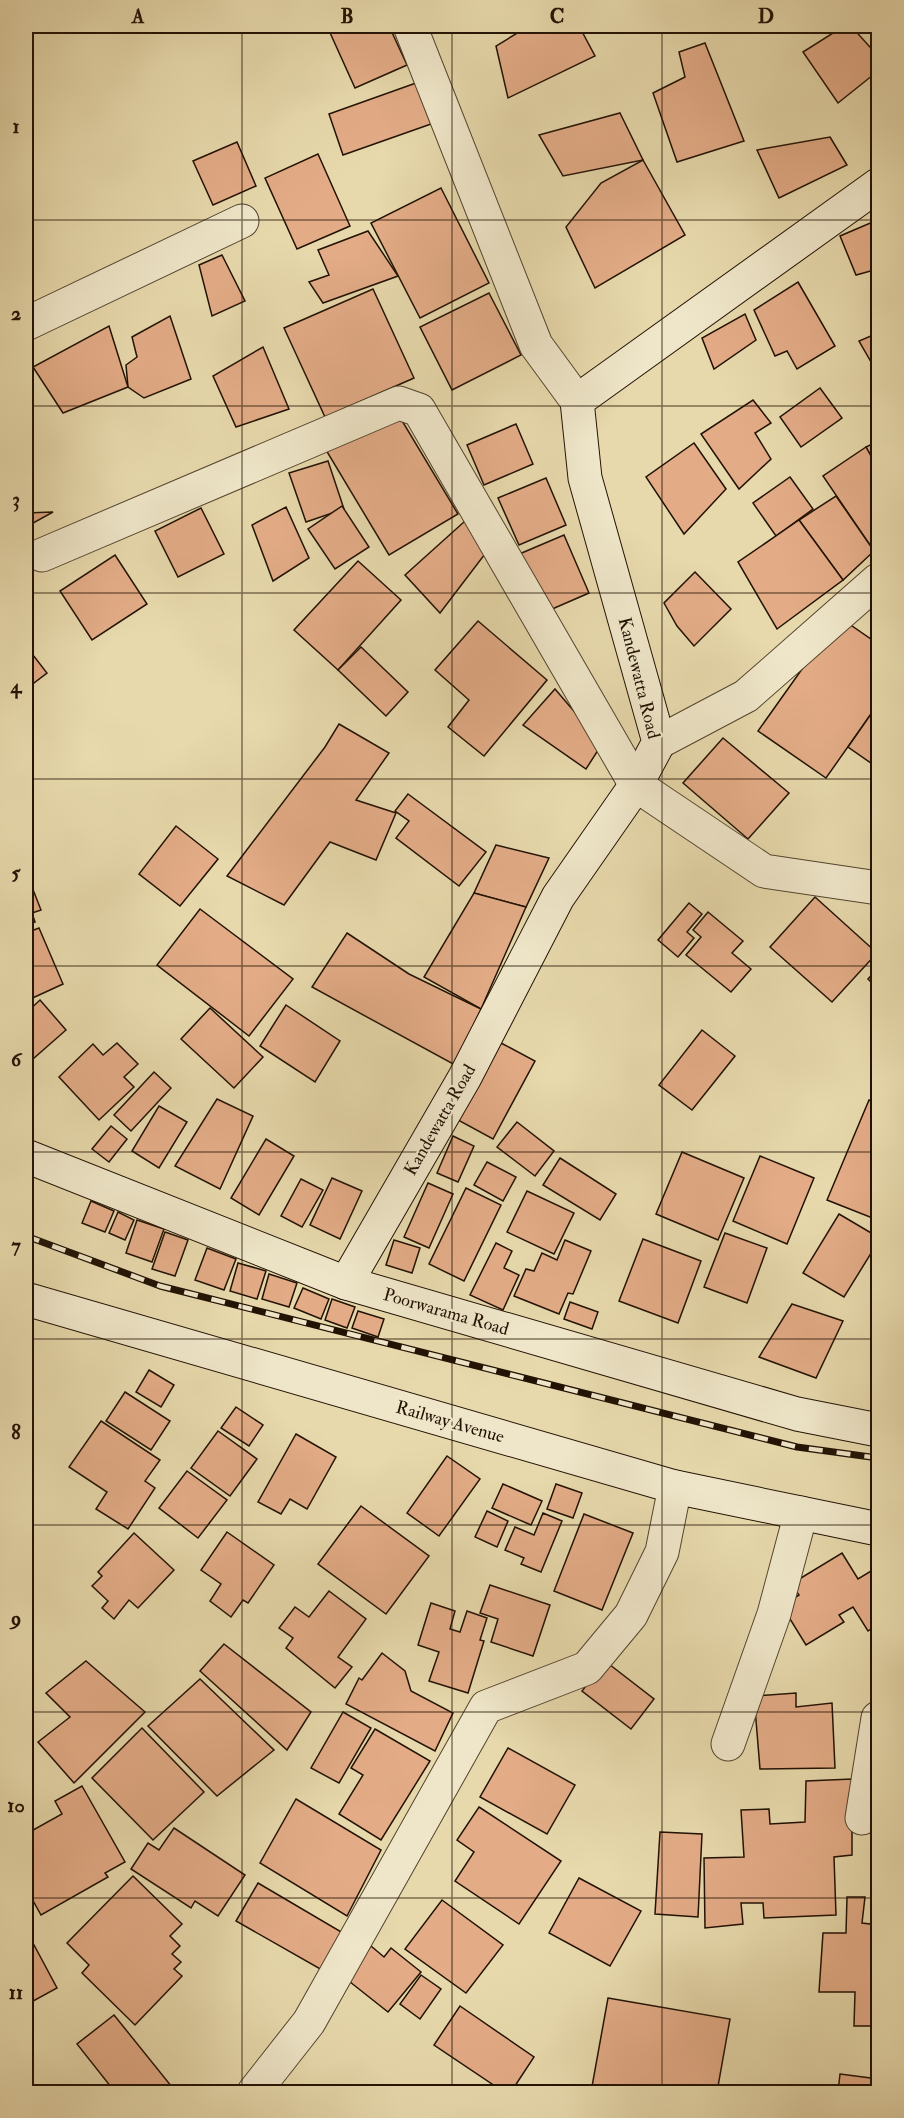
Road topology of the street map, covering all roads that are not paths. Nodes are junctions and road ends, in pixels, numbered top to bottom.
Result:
1 (410, 26) edge
2 (879, 185) edge
3 (242, 221) dead end
4 (26, 324) edge
5 (578, 401) junction
6 (42, 555) dead end
7 (876, 589) edge
8 (659, 742) junction
9 (636, 785) junction
10 (879, 888) edge
11 (26, 1156) edge
12 (346, 1283) junction
13 (26, 1299) edge
14 (879, 1430) edge
15 (675, 1487) junction
16 (801, 1513) junction
17 (879, 1529) edge
18 (879, 1718) edge
19 (728, 1744) dead end
20 (862, 1818) dead end
21 (254, 2092) edge

1 - 5 street
2 - 5 street
3 - 4 street
5 - 8 street, Kandewatta Road
6 - 9 street
7 - 8 street
8 - 9 street, Kandewatta Road
9 - 10 street
9 - 12 street, Kandewatta Road
11 - 12 street, Poorwarama Road
12 - 14 street, Poorwarama Road
13 - 15 street, Railway Avenue
15 - 16 street, Railway Avenue
15 - 21 street
16 - 17 street, Railway Avenue
16 - 19 street
18 - 20 street

